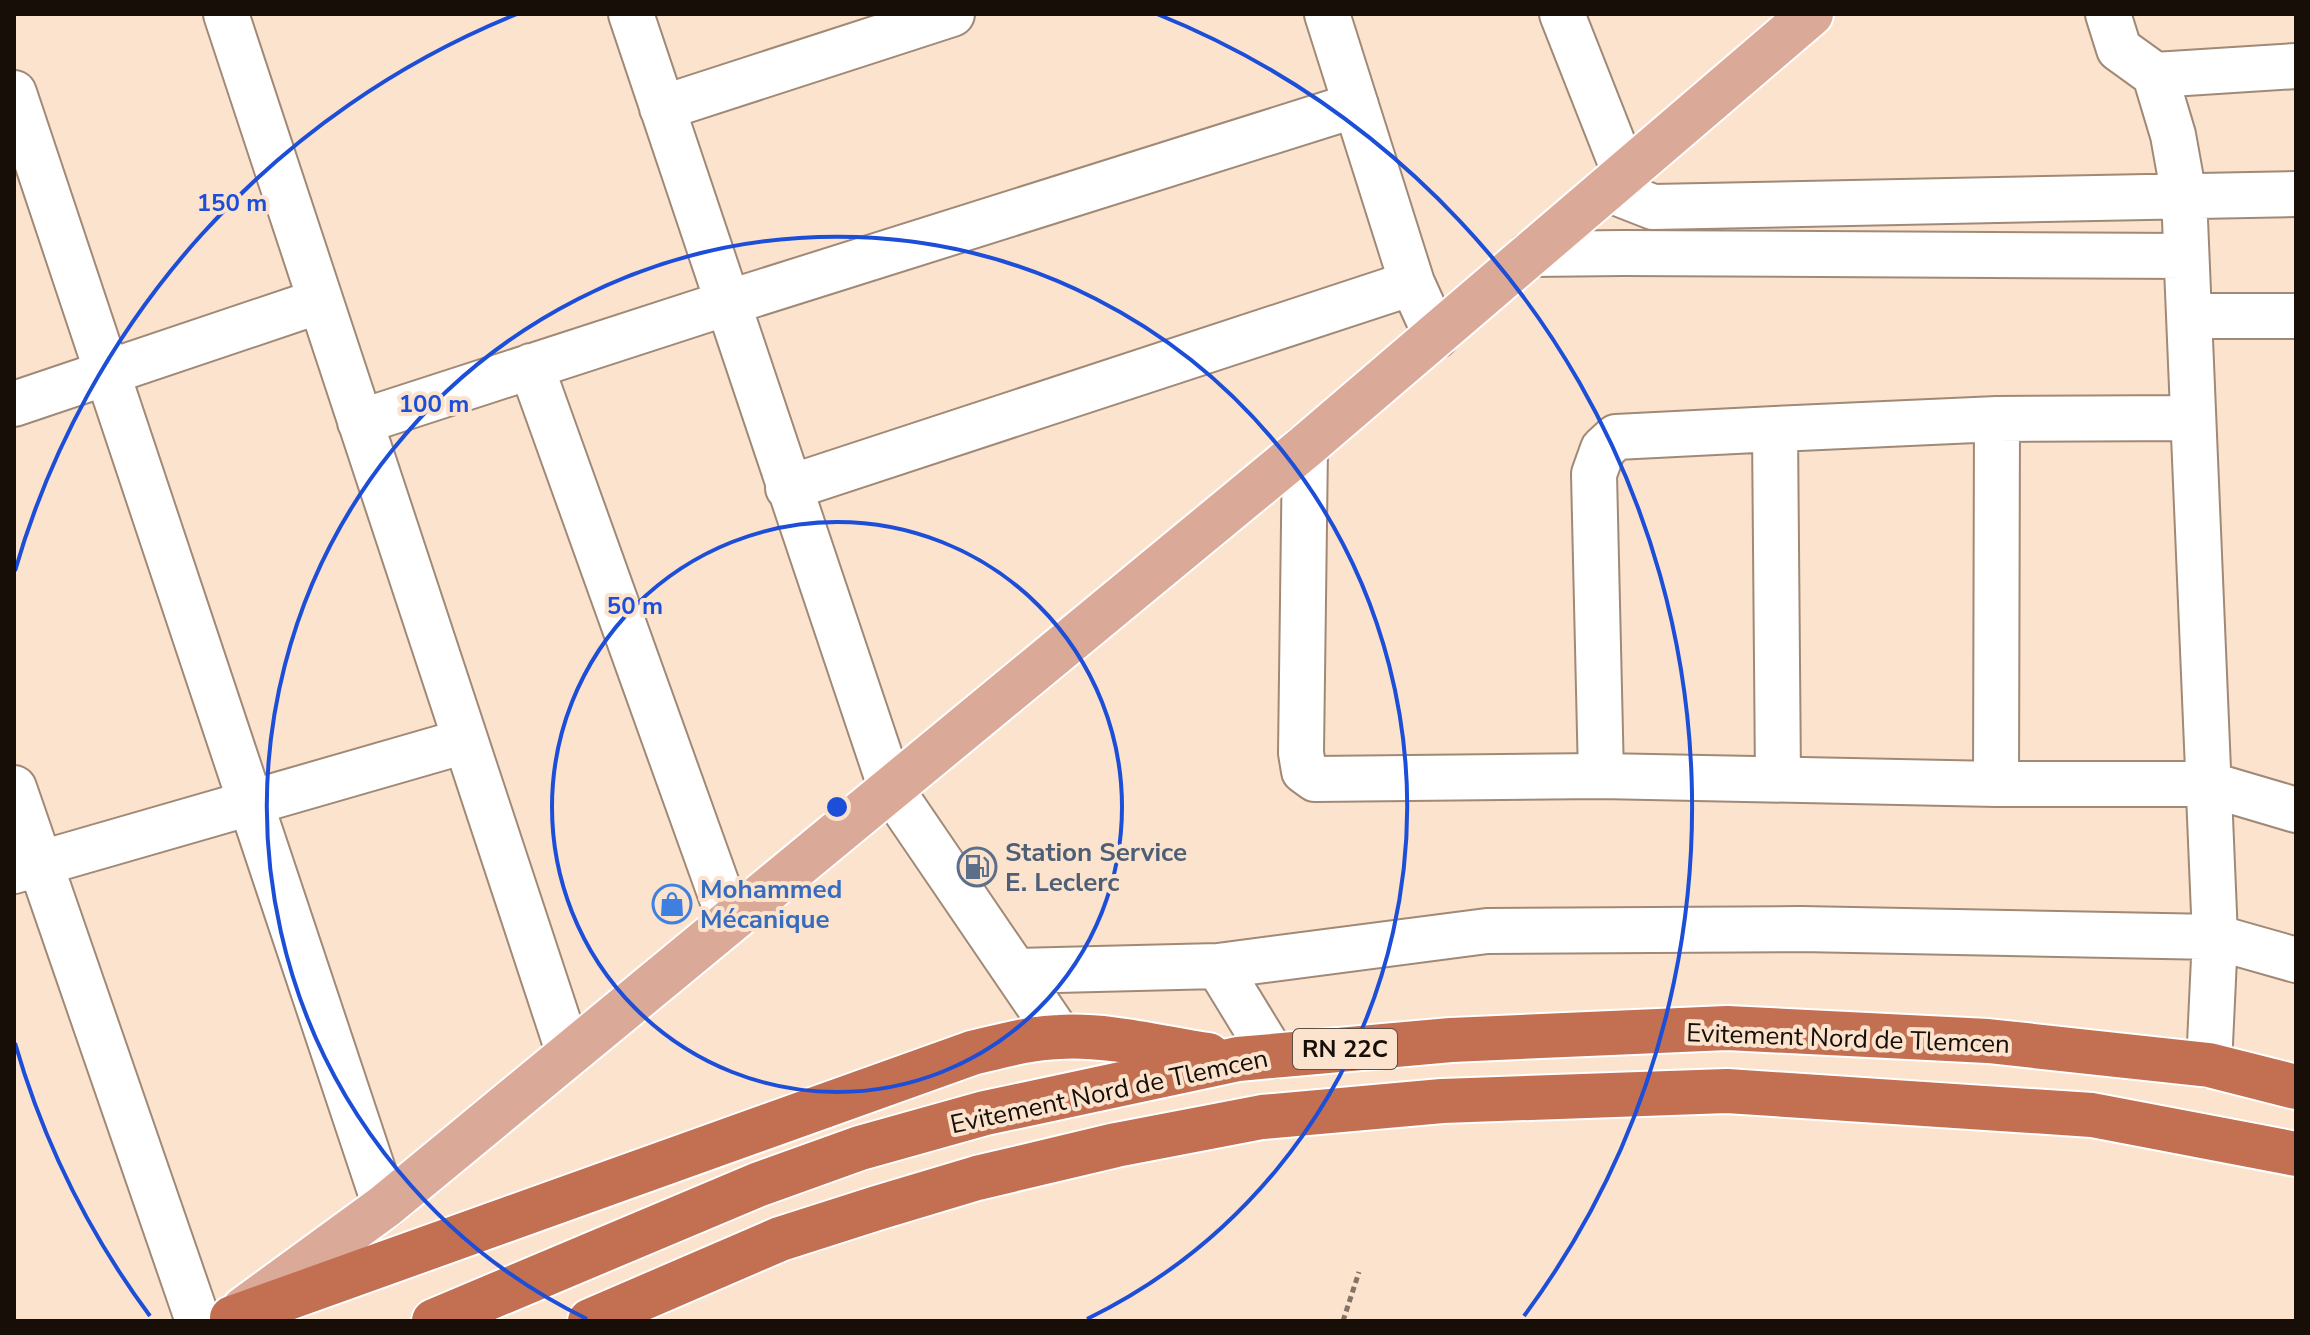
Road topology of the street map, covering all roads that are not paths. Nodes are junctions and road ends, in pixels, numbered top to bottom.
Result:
1 (226, 14) edge
2 (631, 14) edge
3 (952, 14) edge
4 (1327, 14) edge
5 (1562, 14) edge
6 (2108, 14) edge
7 (1808, 15) edge
8 (857, 29) edge
9 (2296, 66) edge
10 (2155, 75) junction
11 (14, 93) edge
12 (1356, 105) junction
13 (662, 108) junction
14 (28, 181) edge
15 (1616, 182) junction
16 (2296, 194) edge
17 (2184, 196) junction
18 (1530, 254) junction
19 (2186, 256) junction
20 (1412, 283) junction
21 (320, 301) junction
22 (727, 303) junction
23 (2189, 316) junction
24 (2296, 316) edge
25 (1436, 336) junction
26 (531, 366) junction
27 (107, 373) junction
28 (14, 404) edge
29 (2193, 418) junction
30 (1997, 419) junction
31 (360, 422) junction
32 (1775, 429) junction
33 (1305, 447) junction
34 (788, 488) junction
35 (465, 741) junction
36 (1601, 776) junction
37 (1778, 779) junction
38 (1996, 784) junction
39 (2208, 784) junction
40 (14, 788) edge
41 (891, 789) junction
42 (251, 803) junction
43 (2296, 810) edge
44 (27, 867) edge
45 (730, 921) junction
46 (2215, 937) junction
47 (2296, 960) edge
48 (1218, 966) junction
49 (1016, 971) junction
50 (1060, 1037) junction
51 (569, 1054) junction
52 (1256, 1058) junction
53 (2209, 1065) junction
54 (2296, 1087) edge
55 (2296, 1154) edge
56 (385, 1206) junction
57 (219, 1320) edge
58 (434, 1321) edge
59 (590, 1321) edge

1 - 21 street
2 - 13 street
3 - 8 street
4 - 12 street
5 - 15 street
6 - 10 street
7 - 15 main road
8 - 13 street
9 - 10 street
10 - 17 street
11 - 14 street
12 - 20 street
12 - 22 street
13 - 22 street
14 - 27 street
15 - 17 street
15 - 18 main road
16 - 17 street
17 - 19 street
18 - 19 street
18 - 25 main road
19 - 23 street
20 - 25 street
20 - 34 street
21 - 27 street
21 - 31 street
22 - 26 street
22 - 34 street
23 - 24 street
23 - 29 street
25 - 33 main road
26 - 31 street
26 - 45 street
27 - 28 street
27 - 42 street
29 - 30 street
29 - 39 street
30 - 32 street
30 - 38 street
31 - 35 street
32 - 36 street
32 - 37 street
33 - 36 street
33 - 41 main road
34 - 41 street
35 - 42 street
35 - 51 street
36 - 37 street
37 - 38 street
38 - 39 street
39 - 43 street
39 - 46 street
40 - 44 street
41 - 45 main road
41 - 49 street
42 - 44 street
42 - 56 street
44 - 57 street
45 - 51 main road
46 - 47 street
46 - 48 street
46 - 53 street
48 - 49 street
48 - 52 street
49 - 50 street
50 - 52 highway
50 - 57 highway
51 - 56 main road
52 - 53 highway, Evitement Nord de Tlemcen / RN 22C
52 - 58 highway, Evitement Nord de Tlemcen / RN 22C
53 - 54 highway, Evitement Nord de Tlemcen / RN 22C
55 - 59 highway, Evitement Nord de Tlemcen / RN 22C
56 - 57 main road

